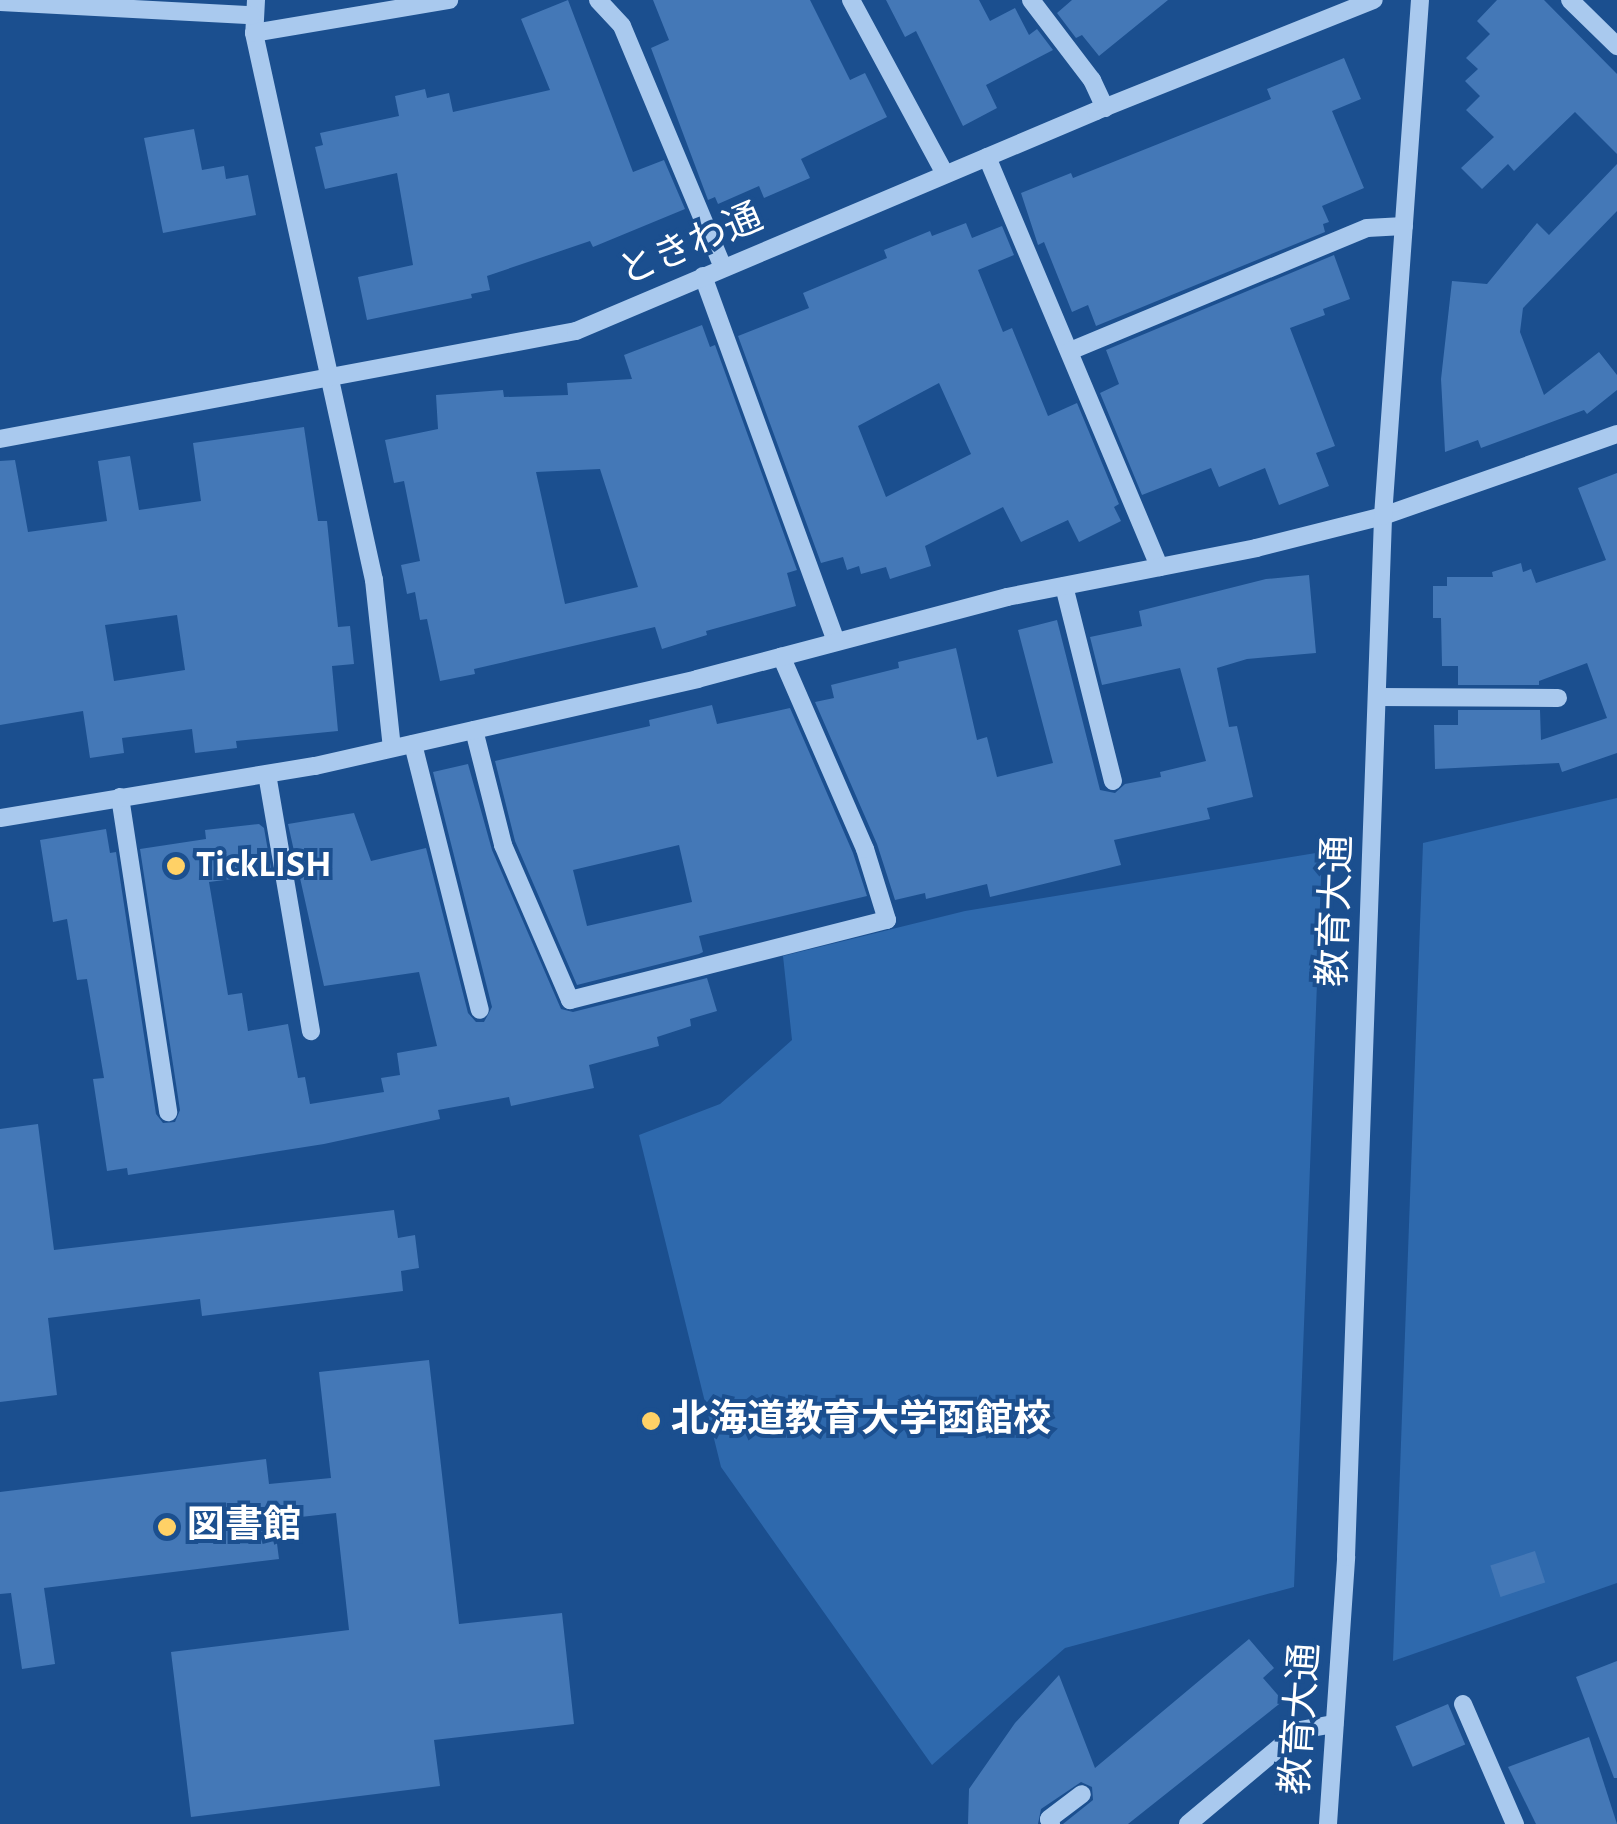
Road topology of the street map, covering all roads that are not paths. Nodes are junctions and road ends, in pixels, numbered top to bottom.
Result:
1 (449, 0) edge
2 (598, 0) edge
3 (851, 0) edge
4 (1031, 0) edge
5 (1374, 0) edge
6 (1420, 0) edge
7 (1570, 0) edge
8 (0, 2) edge
9 (254, 16) edge
10 (1617, 46) edge
11 (1105, 108) junction
12 (987, 157) junction
13 (945, 174) junction
14 (1404, 226) junction
15 (722, 268) junction
16 (703, 276) junction
17 (1070, 351) junction
18 (332, 376) junction
19 (1617, 434) edge
20 (0, 439) edge
21 (1383, 516) junction
22 (1159, 567) junction
23 (1064, 586) junction
24 (836, 641) junction
25 (781, 656) junction
26 (1377, 697) junction
27 (1558, 698) dead end
28 (474, 730) junction
29 (413, 744) junction
30 (392, 748) junction
31 (266, 774) junction
32 (1113, 781) dead end
33 (120, 797) junction
34 (0, 818) edge
35 (480, 1010) dead end
36 (312, 1031) dead end
37 (168, 1112) dead end
38 (1463, 1704) dead end
39 (1334, 1724) junction
40 (1082, 1794) dead end
41 (1051, 1824) edge
42 (1188, 1824) edge
43 (1328, 1824) edge
44 (1515, 1824) edge

1 - 9 street
2 - 15 street
3 - 13 street
4 - 11 street
5 - 11 street, ときわ通
6 - 14 street, 教育大通
7 - 10 street
8 - 9 street
9 - 18 street
11 - 12 street, ときわ通
12 - 13 street, ときわ通
12 - 17 street
13 - 15 street, ときわ通
14 - 17 street
14 - 21 street, 教育大通
15 - 16 street, ときわ通
16 - 18 street, ときわ通
16 - 24 street
17 - 22 street
18 - 20 street, ときわ通
18 - 30 street
19 - 21 street
21 - 22 street
21 - 26 street, 教育大通
22 - 23 street
23 - 24 street
23 - 32 street
24 - 25 street
25 - 28 street
25 - 28 street
26 - 27 street
26 - 39 street, 教育大通
28 - 29 street
29 - 30 street
29 - 35 street
30 - 31 street
31 - 33 street
31 - 36 street
33 - 34 street
33 - 37 street
38 - 44 street
39 - 42 street
39 - 43 street, 教育大通
40 - 41 street

